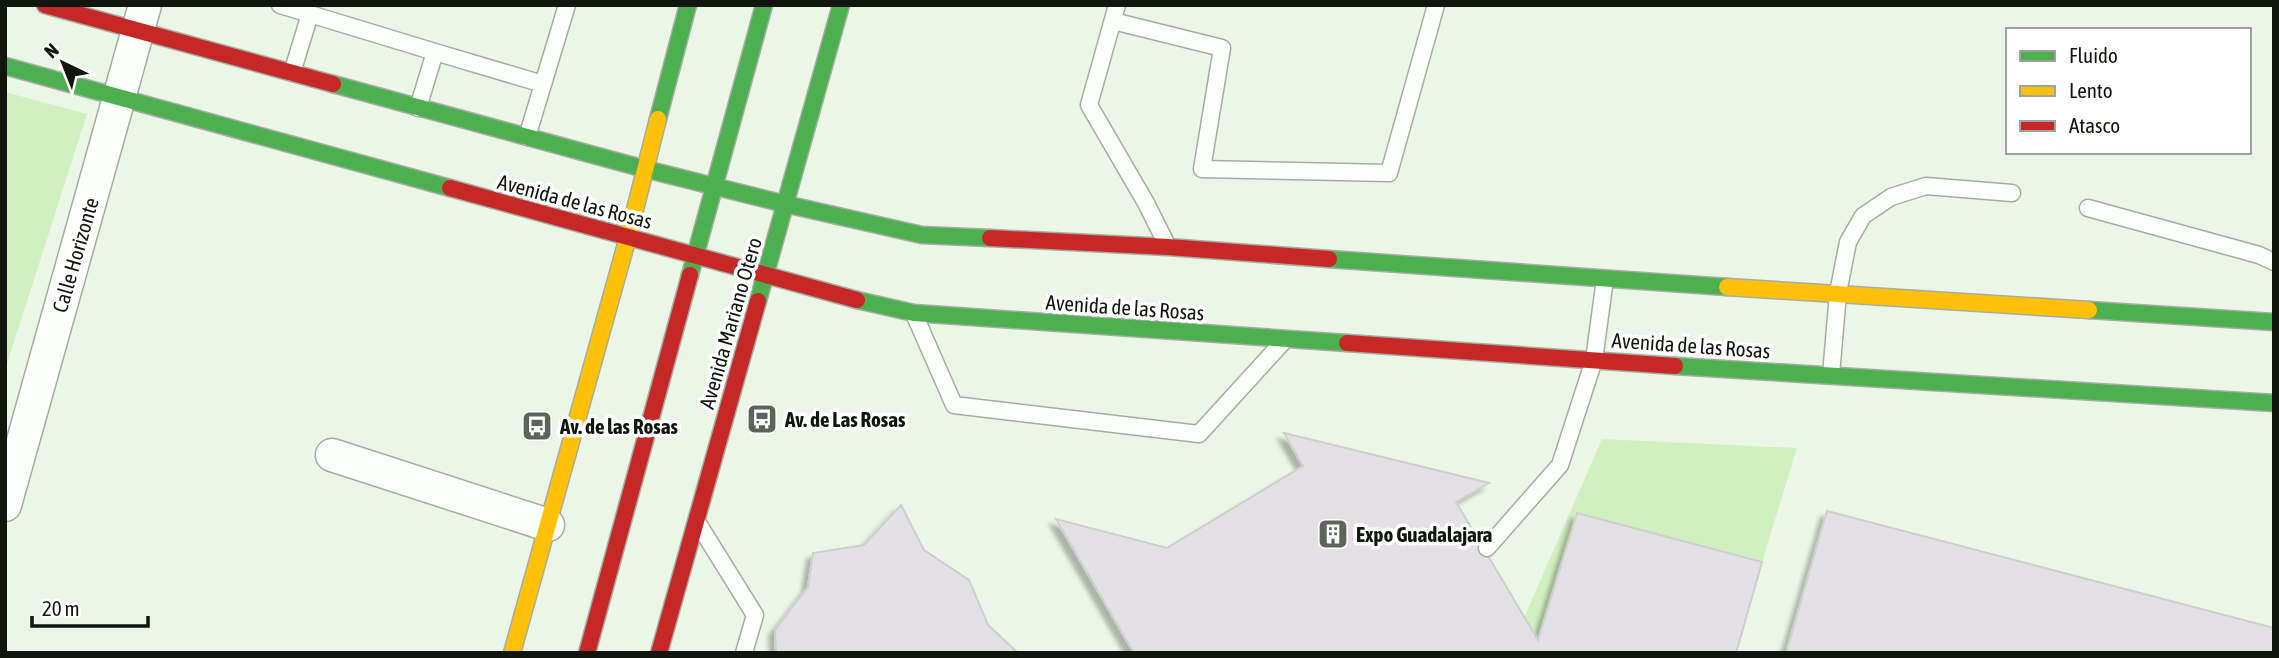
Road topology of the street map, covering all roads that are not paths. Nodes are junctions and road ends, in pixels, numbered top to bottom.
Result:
1 (45, 5) edge
2 (280, 5) edge
3 (567, 5) edge
4 (688, 5) edge
5 (765, 5) edge
6 (841, 5) edge
7 (1436, 5) edge
8 (1115, 13) edge
9 (310, 14) junction
10 (141, 18) edge
11 (435, 51) junction
12 (5, 66) edge
13 (292, 73) junction
14 (543, 84) junction
15 (119, 96) junction
16 (418, 107) junction
17 (527, 137) junction
18 (645, 169) junction
19 (714, 187) junction
20 (2012, 193) dead end
21 (785, 204) junction
22 (2088, 208) dead end
23 (628, 237) junction
24 (1168, 247) junction
25 (697, 255) junction
26 (2274, 262) edge
27 (766, 275) junction
28 (1605, 279) junction
29 (1838, 293) junction
30 (914, 313) junction
31 (2274, 322) edge
32 (1286, 339) junction
33 (1594, 360) junction
34 (1831, 375) junction
35 (2274, 403) edge
36 (332, 454) dead end
37 (5, 505) edge
38 (696, 521) junction
39 (548, 525) junction
40 (1487, 548) dead end
41 (512, 653) edge
42 (587, 653) edge
43 (659, 653) edge
44 (744, 653) edge

1 - 10 street
2 - 9 lane
3 - 14 lane
4 - 18 street
5 - 19 street
6 - 21 street, Avenida Mariano Otero
7 - 8 lane
8 - 24 lane
9 - 11 lane
9 - 13 lane
10 - 13 street
10 - 15 street, Calle Horizonte
11 - 14 lane
11 - 16 lane
12 - 15 street, Avenida de las Rosas
13 - 16 street
14 - 17 lane
15 - 23 street, Avenida de las Rosas
15 - 37 street, Calle Horizonte
16 - 17 street
17 - 18 street
18 - 19 street
18 - 23 street
19 - 21 street
19 - 25 street
20 - 29 lane
21 - 24 street
21 - 27 street, Avenida Mariano Otero
22 - 26 lane
23 - 25 street, Avenida de las Rosas
23 - 39 street
24 - 28 street
25 - 27 street, Avenida de las Rosas
25 - 42 street
27 - 30 street, Avenida de las Rosas
27 - 38 street, Avenida Mariano Otero
28 - 29 street
28 - 33 lane
29 - 31 street
29 - 34 lane
30 - 32 street, Avenida de las Rosas
30 - 32 lane
32 - 33 street, Avenida de las Rosas
33 - 34 street, Avenida de las Rosas
33 - 40 lane
34 - 35 street, Avenida de las Rosas
36 - 39 street
38 - 43 street, Avenida Mariano Otero
38 - 44 lane
39 - 41 street

